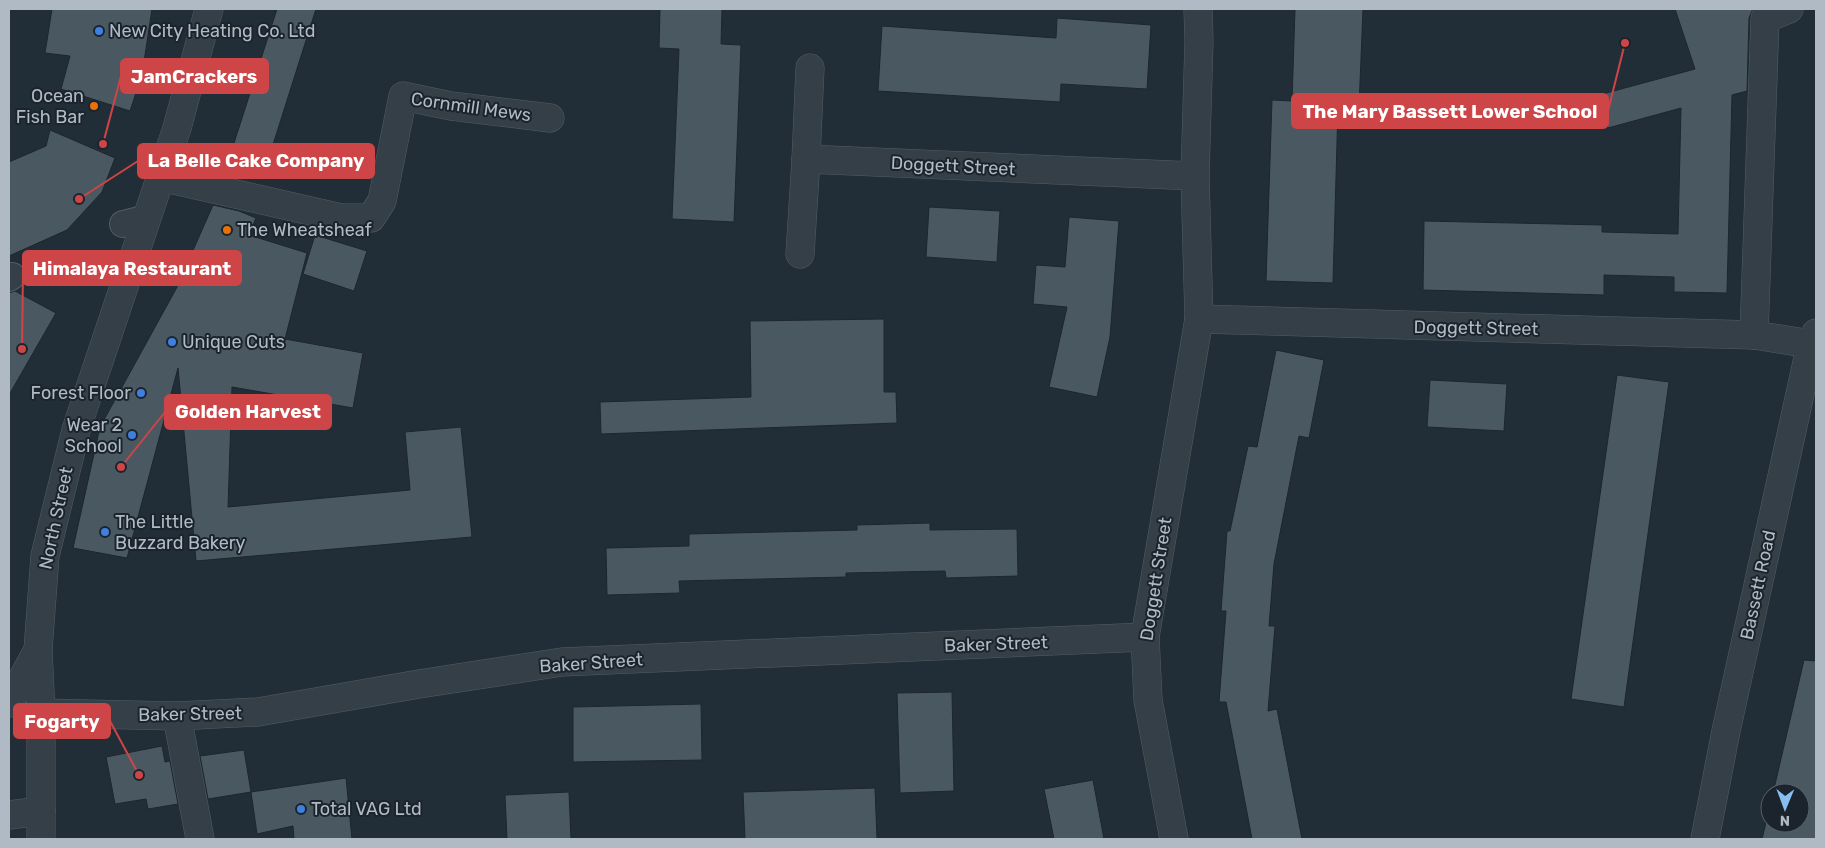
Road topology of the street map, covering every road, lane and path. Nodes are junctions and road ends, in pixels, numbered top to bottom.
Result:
1 (209, 9) edge
2 (1198, 9) edge
3 (1788, 9) edge
4 (810, 68) dead end
5 (550, 118) dead end
6 (806, 159) junction
7 (1195, 176) junction
8 (161, 177) junction
9 (800, 254) dead end
10 (1199, 319) junction
11 (1754, 335) junction
12 (1814, 339) edge
13 (1145, 637) junction
14 (38, 650) junction
15 (9, 704) edge
16 (41, 713) junction
17 (177, 716) junction
18 (41, 811) junction
19 (9, 815) edge
20 (41, 839) edge
21 (200, 839) edge
22 (1174, 839) edge
23 (1705, 839) edge

1 - 8 street, North Street
2 - 7 street, Doggett Street
3 - 11 street
4 - 6 street
5 - 8 street, Cornmill Mews
6 - 7 street, Doggett Street
6 - 9 street
7 - 10 street, Doggett Street
8 - 14 street, North Street
10 - 11 street, Doggett Street
10 - 13 street, Doggett Street
11 - 12 street, Doggett Street
12 - 23 street, Bassett Road
13 - 17 street, Baker Street
13 - 22 street, Doggett Street
14 - 15 street
14 - 16 street, North Street
16 - 17 street, Baker Street
16 - 18 street, North Street
17 - 21 street
18 - 19 street
18 - 20 street, North Street

